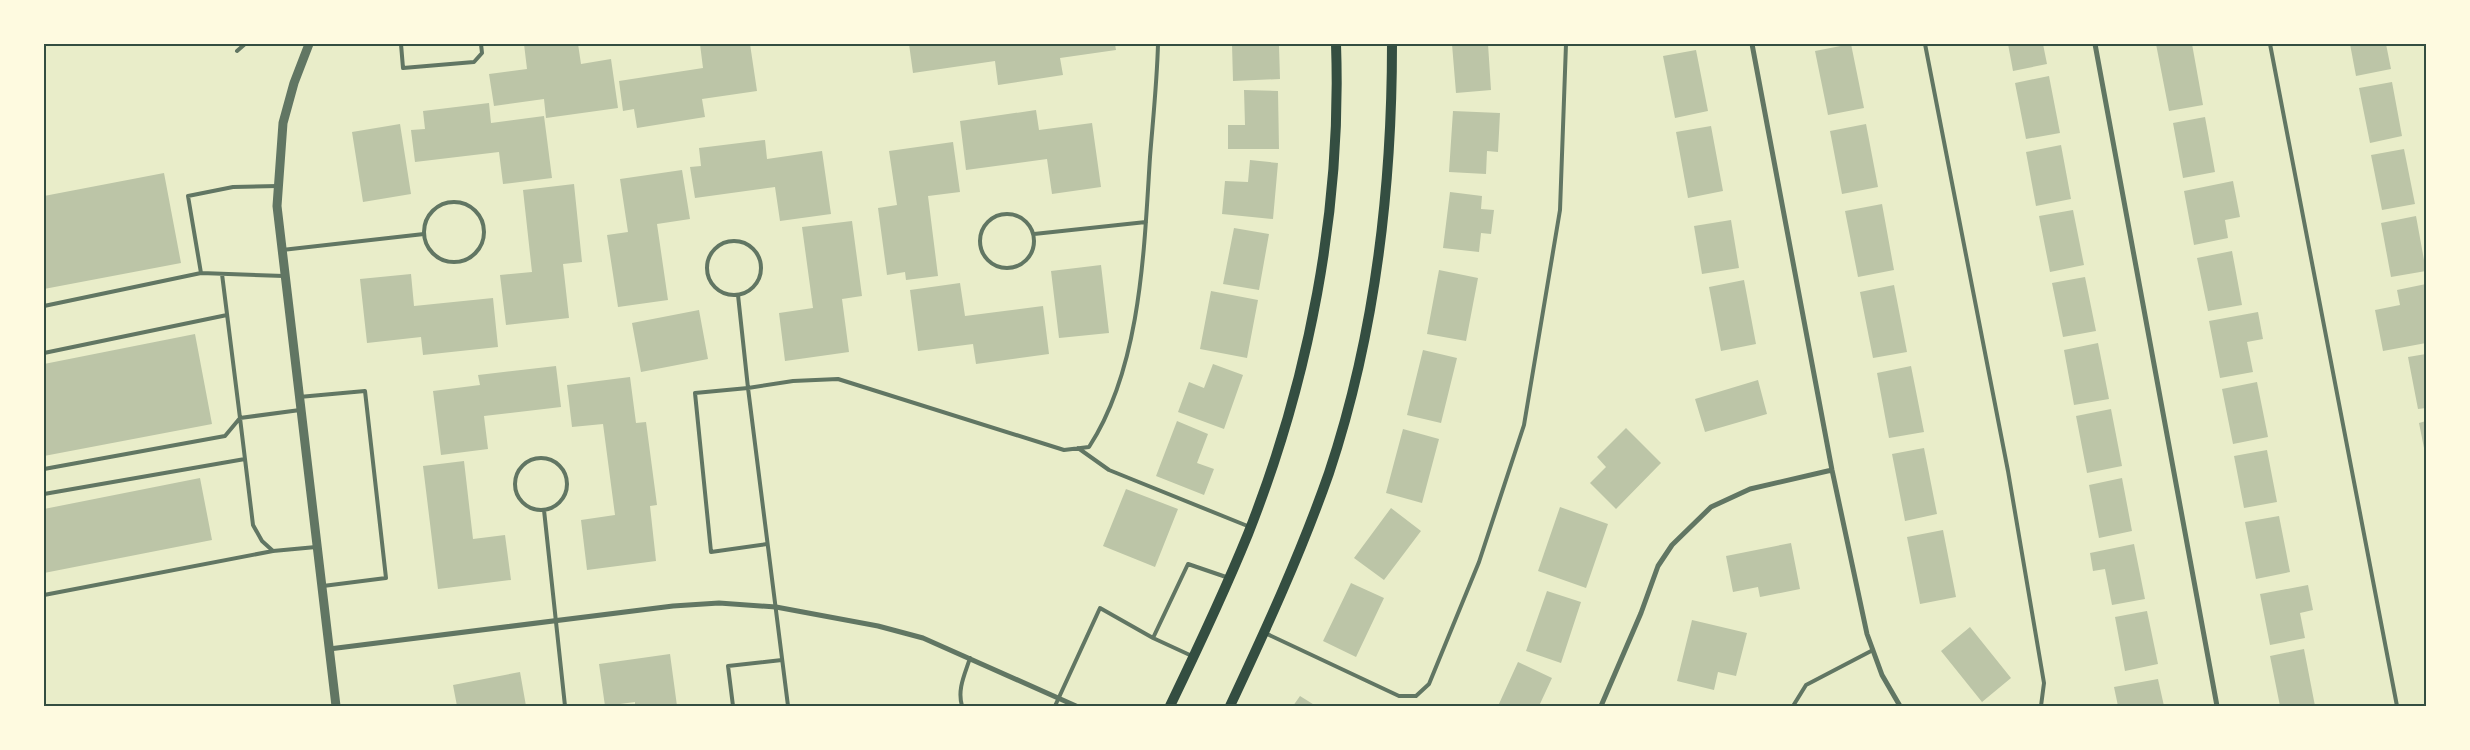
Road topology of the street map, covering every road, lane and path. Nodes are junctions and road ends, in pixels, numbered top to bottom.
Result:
1 (245, 44) edge
2 (310, 44) edge
3 (401, 44) edge
4 (481, 44) edge
5 (1158, 44) edge
6 (1336, 44) edge
7 (1392, 44) edge
8 (1566, 44) edge
9 (1752, 44) edge
10 (1926, 44) edge
11 (2095, 44) edge
12 (2270, 44) edge
13 (237, 51) dead end
14 (278, 186) junction
15 (1146, 222) junction
16 (424, 234) junction
17 (1034, 234) junction
18 (282, 250) junction
19 (201, 274) junction
20 (222, 274) junction
21 (285, 276) junction
22 (738, 295) junction
23 (44, 306) edge
24 (227, 315) junction
25 (44, 353) edge
26 (748, 388) junction
27 (299, 397) junction
28 (300, 410) junction
29 (240, 418) junction
30 (1078, 448) junction
31 (245, 459) junction
32 (44, 470) edge
33 (1832, 470) junction
34 (44, 494) edge
35 (544, 510) junction
36 (1250, 527) junction
37 (767, 544) junction
38 (317, 547) junction
39 (274, 551) junction
40 (1230, 578) junction
41 (321, 586) junction
42 (44, 595) edge
43 (776, 606) junction
44 (556, 619) junction
45 (1264, 633) junction
46 (1153, 638) junction
47 (328, 649) junction
48 (1873, 650) junction
49 (1194, 657) junction
50 (970, 658) junction
51 (782, 660) junction
52 (1059, 699) junction
53 (336, 706) edge
54 (565, 706) edge
55 (734, 706) edge
56 (788, 706) edge
57 (962, 706) edge
58 (1055, 706) edge
59 (1076, 706) edge
60 (1170, 706) edge
61 (1230, 706) edge
62 (1601, 706) edge
63 (1794, 706) edge
64 (1900, 706) edge
65 (2041, 706) edge
66 (2217, 706) edge
67 (2397, 706) edge

1 - 13 lane
2 - 14 street
3 - 4 lane
5 - 15 lane
6 - 36 main road
7 - 45 main road
8 - 45 lane
9 - 33 street
10 - 65 lane
11 - 66 street
12 - 67 lane
14 - 18 street
14 - 19 lane
15 - 17 lane
15 - 30 lane
16 - 16 lane
16 - 18 lane
17 - 17 lane
18 - 21 street
19 - 20 lane
19 - 23 lane
20 - 21 lane
20 - 24 lane
21 - 27 street
22 - 22 lane
22 - 26 lane
24 - 25 lane
24 - 29 lane
26 - 30 lane
26 - 37 lane
26 - 37 lane
27 - 28 street
27 - 41 lane
28 - 29 lane
28 - 38 street
29 - 31 lane
29 - 32 lane
30 - 36 lane
31 - 34 lane
31 - 39 lane
33 - 48 street
33 - 62 street
35 - 35 lane
35 - 44 lane
36 - 40 main road
37 - 43 lane
38 - 39 lane
38 - 41 street
39 - 42 lane
40 - 46 lane
40 - 49 main road
41 - 47 street
43 - 44 street
43 - 50 street
43 - 51 lane
44 - 47 street
44 - 54 lane
45 - 61 main road
46 - 49 lane
46 - 52 lane
47 - 53 street
48 - 63 lane
48 - 64 street
49 - 60 main road
50 - 52 street
50 - 57 lane
51 - 55 lane
51 - 56 lane
52 - 58 lane
52 - 59 street

